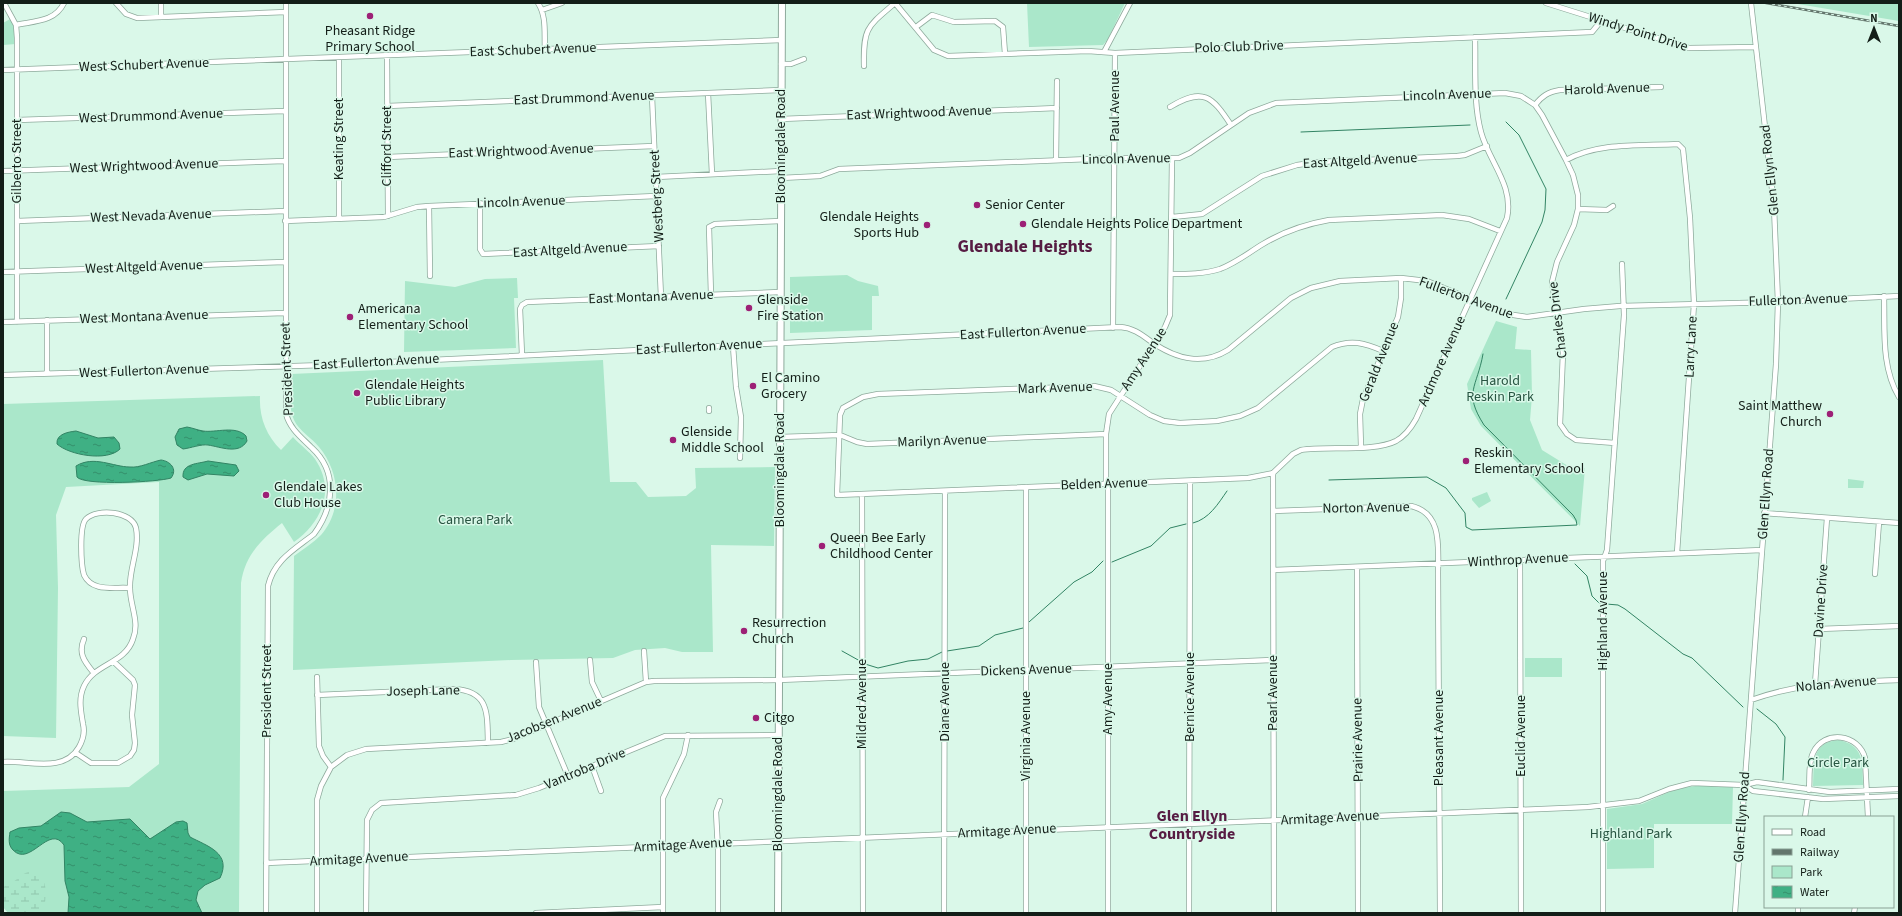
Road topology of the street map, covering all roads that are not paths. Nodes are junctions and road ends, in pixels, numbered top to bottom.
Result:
1 (4, 3) edge
2 (64, 3) edge
3 (116, 3) edge
4 (161, 3) edge
5 (286, 3) edge
6 (538, 3) edge
7 (562, 3) edge
8 (782, 3) edge
9 (895, 3) edge
10 (1130, 3) edge
11 (1546, 3) edge
12 (1751, 3) edge
13 (542, 10) junction
14 (286, 12) junction
15 (161, 17) junction
16 (1601, 21) junction
17 (16, 26) junction
18 (916, 27) junction
19 (1475, 37) junction
20 (782, 40) junction
21 (1756, 46) junction
22 (545, 50) junction
23 (1104, 52) junction
24 (1115, 53) junction
25 (1005, 54) junction
26 (387, 56) junction
27 (339, 58) junction
28 (804, 59) dead end
29 (285, 60) junction
30 (781, 64) junction
31 (864, 66) dead end
32 (3, 70) edge
33 (17, 70) junction
34 (1057, 81) dead end
35 (1661, 87) dead end
36 (781, 90) junction
37 (1505, 93) joint
38 (708, 94) junction
39 (1477, 94) junction
40 (652, 96) junction
41 (1535, 105) junction
42 (387, 106) junction
43 (1170, 107) dead end
44 (1056, 108) junction
45 (285, 111) junction
46 (781, 119) junction
47 (17, 120) junction
48 (1231, 125) junction
49 (654, 146) junction
50 (1487, 146) junction
51 (387, 157) junction
52 (1114, 158) junction
53 (1172, 158) junction
54 (1056, 160) junction
55 (1566, 160) junction
56 (285, 161) junction
57 (3, 171) edge
58 (17, 171) junction
59 (712, 174) junction
60 (781, 174) junction
61 (656, 177) junction
62 (656, 196) junction
63 (480, 204) junction
64 (430, 206) junction
65 (1613, 206) dead end
66 (1578, 208) junction
67 (285, 211) junction
68 (388, 216) junction
69 (1172, 217) junction
70 (339, 219) junction
71 (17, 221) junction
72 (285, 221) junction
73 (781, 221) junction
74 (1500, 231) junction
75 (659, 246) junction
76 (285, 262) junction
77 (1622, 264) dead end
78 (3, 272) edge
79 (17, 272) junction
80 (1171, 274) junction
81 (430, 276) dead end
82 (1401, 278) junction
83 (780, 292) junction
84 (711, 295) junction
85 (1884, 296) junction
86 (1899, 296) edge
87 (661, 297) junction
88 (1470, 299) junction
89 (1778, 302) junction
90 (1694, 304) junction
91 (1624, 306) junction
92 (285, 313) junction
93 (1556, 313) junction
94 (47, 320) junction
95 (3, 322) edge
96 (17, 322) junction
97 (1113, 328) junction
98 (780, 343) junction
99 (1155, 344) junction
100 (733, 346) junction
101 (1384, 351) junction
102 (522, 356) junction
103 (285, 366) junction
104 (47, 373) junction
105 (3, 375) edge
106 (1120, 396) junction
107 (1899, 397) edge
108 (1106, 434) junction
109 (840, 435) junction
110 (780, 437) junction
111 (1615, 443) junction
112 (1361, 447) junction
113 (740, 458) dead end
114 (1273, 473) junction
115 (1190, 481) junction
116 (1107, 484) junction
117 (1026, 487) junction
118 (945, 491) junction
119 (862, 494) junction
120 (1274, 511) junction
121 (1764, 513) junction
122 (1827, 518) junction
123 (1879, 522) junction
124 (1899, 523) edge
125 (1762, 550) junction
126 (1677, 553) junction
127 (1605, 556) junction
128 (1520, 560) junction
129 (1438, 564) junction
130 (1356, 567) junction
131 (1273, 570) junction
132 (1875, 574) dead end
133 (129, 588) junction
134 (1899, 626) edge
135 (1819, 629) junction
136 (84, 638) dead end
137 (644, 651) dead end
138 (590, 660) dead end
139 (1274, 660) junction
140 (114, 662) junction
141 (536, 662) dead end
142 (1190, 663) junction
143 (1108, 667) junction
144 (1026, 670) junction
145 (93, 672) junction
146 (945, 673) junction
147 (862, 676) junction
148 (317, 677) dead end
149 (779, 680) junction
150 (1899, 680) edge
151 (646, 682) junction
152 (1815, 684) junction
153 (317, 695) junction
154 (1751, 700) junction
155 (601, 702) junction
156 (546, 725) junction
157 (688, 735) junction
158 (779, 735) junction
159 (488, 743) junction
160 (76, 753) junction
161 (3, 762) edge
162 (592, 766) junction
163 (331, 767) junction
164 (568, 776) junction
165 (1744, 785) junction
166 (1899, 788) edge
167 (1809, 790) junction
168 (1868, 790) junction
169 (601, 791) dead end
170 (1899, 796) edge
171 (1868, 797) junction
172 (1808, 798) junction
173 (720, 802) dead end
174 (1603, 806) junction
175 (1521, 809) junction
176 (1440, 812) junction
177 (1359, 816) junction
178 (1805, 816) edge
179 (1868, 816) edge
180 (1274, 820) junction
181 (1190, 824) junction
182 (1108, 827) junction
183 (1026, 830) junction
184 (944, 834) junction
185 (863, 837) junction
186 (778, 841) junction
187 (718, 843) junction
188 (664, 846) junction
189 (366, 859) junction
190 (317, 861) junction
191 (266, 863) junction
192 (664, 907) junction
193 (266, 913) edge
194 (317, 913) edge
195 (366, 913) edge
196 (536, 913) edge
197 (664, 913) edge
198 (718, 913) edge
199 (778, 913) edge
200 (863, 913) edge
201 (944, 913) edge
202 (1026, 913) edge
203 (1108, 913) edge
204 (1189, 913) edge
205 (1274, 913) edge
206 (1358, 913) edge
207 (1440, 913) edge
208 (1522, 913) edge
209 (1603, 913) edge
210 (1735, 913) edge

1 - 17 street, Gilberto Street
2 - 17 street
3 - 15 street
4 - 15 street
5 - 14 street, President Street
6 - 13 street
7 - 13 street
8 - 20 main road, Bloomingdale Road
9 - 18 street, Polo Club Drive
9 - 31 street
10 - 23 street, Paul Avenue
11 - 16 street, Windy Point Drive
12 - 21 street, Glen Ellyn Road
13 - 22 street
14 - 15 street
14 - 29 street, President Street
16 - 19 street, Polo Club Drive
16 - 21 street, Windy Point Drive
17 - 33 street, Gilberto Street
18 - 25 street, Polo Club Drive
18 - 25 street
19 - 24 street, Polo Club Drive
19 - 39 street, Ardmore Avenue
20 - 22 street, East Schubert Avenue
20 - 30 main road, Bloomingdale Road
21 - 89 street, Glen Ellyn Road
22 - 26 street, East Schubert Avenue
23 - 24 street, Polo Club Drive
23 - 25 street, Polo Club Drive
24 - 52 street, Paul Avenue
26 - 27 street, East Schubert Avenue
26 - 42 street, Clifford Street
27 - 29 street, East Schubert Avenue
27 - 70 street, Keating Street
28 - 30 street
29 - 33 street, West Schubert Avenue
29 - 45 street, President Street
30 - 36 main road, Bloomingdale Road
32 - 33 street, West Schubert Avenue
33 - 47 street, Gilberto Street
34 - 44 street
35 - 41 street, Harold Avenue
36 - 38 street, East Drummond Avenue
36 - 46 main road, Bloomingdale Road
37 - 39 street, Lincoln Avenue
37 - 41 street, Charles Drive
38 - 40 street, East Drummond Avenue
38 - 59 street
39 - 48 street, Lincoln Avenue
39 - 50 street, Ardmore Avenue
40 - 42 street, East Drummond Avenue
40 - 49 street, Westberg Street
41 - 55 street, Charles Drive
42 - 51 street, Clifford Street
43 - 48 street
44 - 46 street, East Wrightwood Avenue
44 - 54 street
45 - 47 street, West Drummond Avenue
45 - 56 street, President Street
46 - 60 main road, Bloomingdale Road
47 - 58 street, Gilberto Street
48 - 53 street, Lincoln Avenue
49 - 51 street, East Wrightwood Avenue
49 - 61 street, Westberg Street
50 - 69 street, East Altgeld Avenue
50 - 74 street, Ardmore Avenue
51 - 68 street, Clifford Street
52 - 53 street, Lincoln Avenue
52 - 54 street, Lincoln Avenue
52 - 97 street, Paul Avenue
53 - 69 street, Amy Avenue
54 - 60 street, Lincoln Avenue
55 - 66 street, Charles Drive
55 - 90 street, Larry Lane
56 - 58 street, West Wrightwood Avenue
56 - 67 street, President Street
57 - 58 street, West Wrightwood Avenue
58 - 71 street, Gilberto Street
59 - 60 street, Lincoln Avenue
59 - 61 street, Lincoln Avenue
60 - 73 main road, Bloomingdale Road
61 - 62 street, Westberg Street
62 - 63 street, Lincoln Avenue
62 - 75 street, Westberg Street
63 - 64 street, Lincoln Avenue
63 - 75 street, East Altgeld Avenue
64 - 68 street, Lincoln Avenue
64 - 81 street
65 - 66 street
66 - 93 street, Charles Drive
67 - 71 street, West Nevada Avenue
67 - 72 street, President Street
68 - 70 street
69 - 80 street, Amy Avenue
70 - 72 street
71 - 79 street, Gilberto Street
72 - 76 street, President Street
73 - 83 main road, Bloomingdale Road
73 - 84 street
74 - 80 street
74 - 88 street, Ardmore Avenue
75 - 87 street, Westberg Street
76 - 79 street, West Altgeld Avenue
76 - 92 street, President Street
77 - 91 street, Highland Avenue
78 - 79 street, West Altgeld Avenue
79 - 96 street, Gilberto Street
80 - 99 street, Amy Avenue
82 - 88 street, Fullerton Avenue
82 - 99 street, Fullerton Avenue
82 - 101 street, Gerald Avenue
83 - 84 street, East Montana Avenue
83 - 98 main road, Bloomingdale Road
84 - 87 street, East Montana Avenue
85 - 86 street, Fullerton Avenue
85 - 89 street, Fullerton Avenue
85 - 107 street
87 - 102 street, East Montana Avenue
88 - 93 street, Fullerton Avenue
88 - 112 street, Ardmore Avenue
89 - 90 street, Fullerton Avenue
89 - 121 street, Glen Ellyn Road
90 - 91 street, Fullerton Avenue
90 - 126 street, Larry Lane
91 - 93 street, Fullerton Avenue
91 - 111 street, Highland Avenue
92 - 94 street, West Montana Avenue
92 - 103 street, President Street
93 - 111 street, Charles Drive
94 - 96 street, West Montana Avenue
94 - 104 street
95 - 96 street, West Montana Avenue
97 - 98 street, East Fullerton Avenue
97 - 99 street, Fullerton Avenue
98 - 100 street, East Fullerton Avenue
98 - 110 main road, Bloomingdale Road
99 - 106 street, Amy Avenue
100 - 102 street, East Fullerton Avenue
100 - 113 street
101 - 106 street, Mark Avenue
101 - 112 street, Gerald Avenue
102 - 103 street, East Fullerton Avenue
103 - 104 street, West Fullerton Avenue
103 - 191 street, President Street
104 - 105 street, West Fullerton Avenue
106 - 108 street, Amy Avenue
106 - 109 street, Mark Avenue
108 - 109 street, Marilyn Avenue
108 - 116 street, Amy Avenue
109 - 110 street, Marilyn Avenue
109 - 119 street, Belden Avenue
110 - 149 main road, Bloomingdale Road
111 - 127 street, Highland Avenue
112 - 114 street
114 - 115 street, Belden Avenue
114 - 120 street, Pearl Avenue
115 - 116 street, Belden Avenue
115 - 142 street, Bernice Avenue
116 - 117 street, Belden Avenue
116 - 143 street, Amy Avenue
117 - 118 street, Belden Avenue
117 - 144 street, Virginia Avenue
118 - 119 street, Belden Avenue
118 - 146 street, Diane Avenue
119 - 147 street, Mildred Avenue
120 - 129 street, Norton Avenue
120 - 131 street, Pearl Avenue
121 - 122 street
121 - 125 street, Glen Ellyn Road
122 - 123 street
122 - 135 street, Davine Drive
123 - 124 street
123 - 132 street
125 - 126 street, Winthrop Avenue
125 - 154 street, Glen Ellyn Road
126 - 127 street, Winthrop Avenue
127 - 128 street, Winthrop Avenue
127 - 174 street, Highland Avenue
128 - 129 street, Winthrop Avenue
128 - 175 street, Euclid Avenue
129 - 130 street, Winthrop Avenue
129 - 176 street, Pleasant Avenue
130 - 131 street, Winthrop Avenue
130 - 177 street, Prairie Avenue
131 - 139 street, Pearl Avenue
133 - 133 street
133 - 140 street
134 - 135 street
135 - 152 street, Davine Drive
136 - 145 street
137 - 151 street
138 - 155 street
139 - 142 street, Dickens Avenue
139 - 180 street, Pearl Avenue
140 - 145 street
140 - 160 street
141 - 156 street
142 - 143 street, Dickens Avenue
142 - 181 street, Bernice Avenue
143 - 144 street, Dickens Avenue
143 - 182 street, Amy Avenue
144 - 146 street, Dickens Avenue
144 - 183 street, Virginia Avenue
145 - 160 street
146 - 147 street, Dickens Avenue
146 - 184 street, Diane Avenue
147 - 149 street, Dickens Avenue
147 - 185 street, Mildred Avenue
148 - 153 street
149 - 151 street, Jacobsen Avenue
149 - 158 main road, Bloomingdale Road
150 - 152 street, Nolan Avenue
151 - 155 street, Jacobsen Avenue
152 - 154 street, Nolan Avenue
153 - 159 street, Joseph Lane
153 - 163 street
154 - 165 street, Glen Ellyn Road
155 - 156 street, Jacobsen Avenue
156 - 159 street, Jacobsen Avenue
156 - 164 street
157 - 158 street, Vantroba Drive
157 - 162 street, Vantroba Drive
157 - 188 street
158 - 186 main road, Bloomingdale Road
159 - 163 street, Jacobsen Avenue
160 - 161 street
162 - 164 street, Vantroba Drive
162 - 169 street
163 - 190 street
164 - 189 street, Vantroba Drive
165 - 167 street, Armitage Avenue
165 - 172 street, Armitage Avenue
165 - 174 street, Armitage Avenue
165 - 210 street, Glen Ellyn Road
166 - 168 street, Armitage Avenue
167 - 168 street, Armitage Avenue
167 - 168 street
168 - 171 street
170 - 171 street, Armitage Avenue
171 - 172 street, Armitage Avenue
171 - 179 street
172 - 178 street
173 - 187 street
174 - 175 street, Armitage Avenue
174 - 209 street, Highland Avenue
175 - 176 street, Armitage Avenue
175 - 208 street, Euclid Avenue
176 - 177 street, Armitage Avenue
176 - 207 street, Pleasant Avenue
177 - 180 street, Armitage Avenue
177 - 206 street, Prairie Avenue
180 - 181 street, Armitage Avenue
180 - 205 street, Pearl Avenue
181 - 182 street, Armitage Avenue
181 - 204 street, Bernice Avenue
182 - 183 street, Armitage Avenue
182 - 203 street, Amy Avenue
183 - 184 street, Armitage Avenue
183 - 202 street, Virginia Avenue
184 - 185 street, Armitage Avenue
184 - 201 street, Diane Avenue
185 - 186 street, Armitage Avenue
185 - 200 street, Mildred Avenue
186 - 187 street, Armitage Avenue
186 - 199 main road, Bloomingdale Road
187 - 188 street, Armitage Avenue
187 - 198 street
188 - 189 street, Armitage Avenue
188 - 192 street
189 - 190 street, Armitage Avenue
189 - 195 street
190 - 191 street, Armitage Avenue
190 - 194 street
191 - 193 street, President Street
192 - 196 street
192 - 197 street

